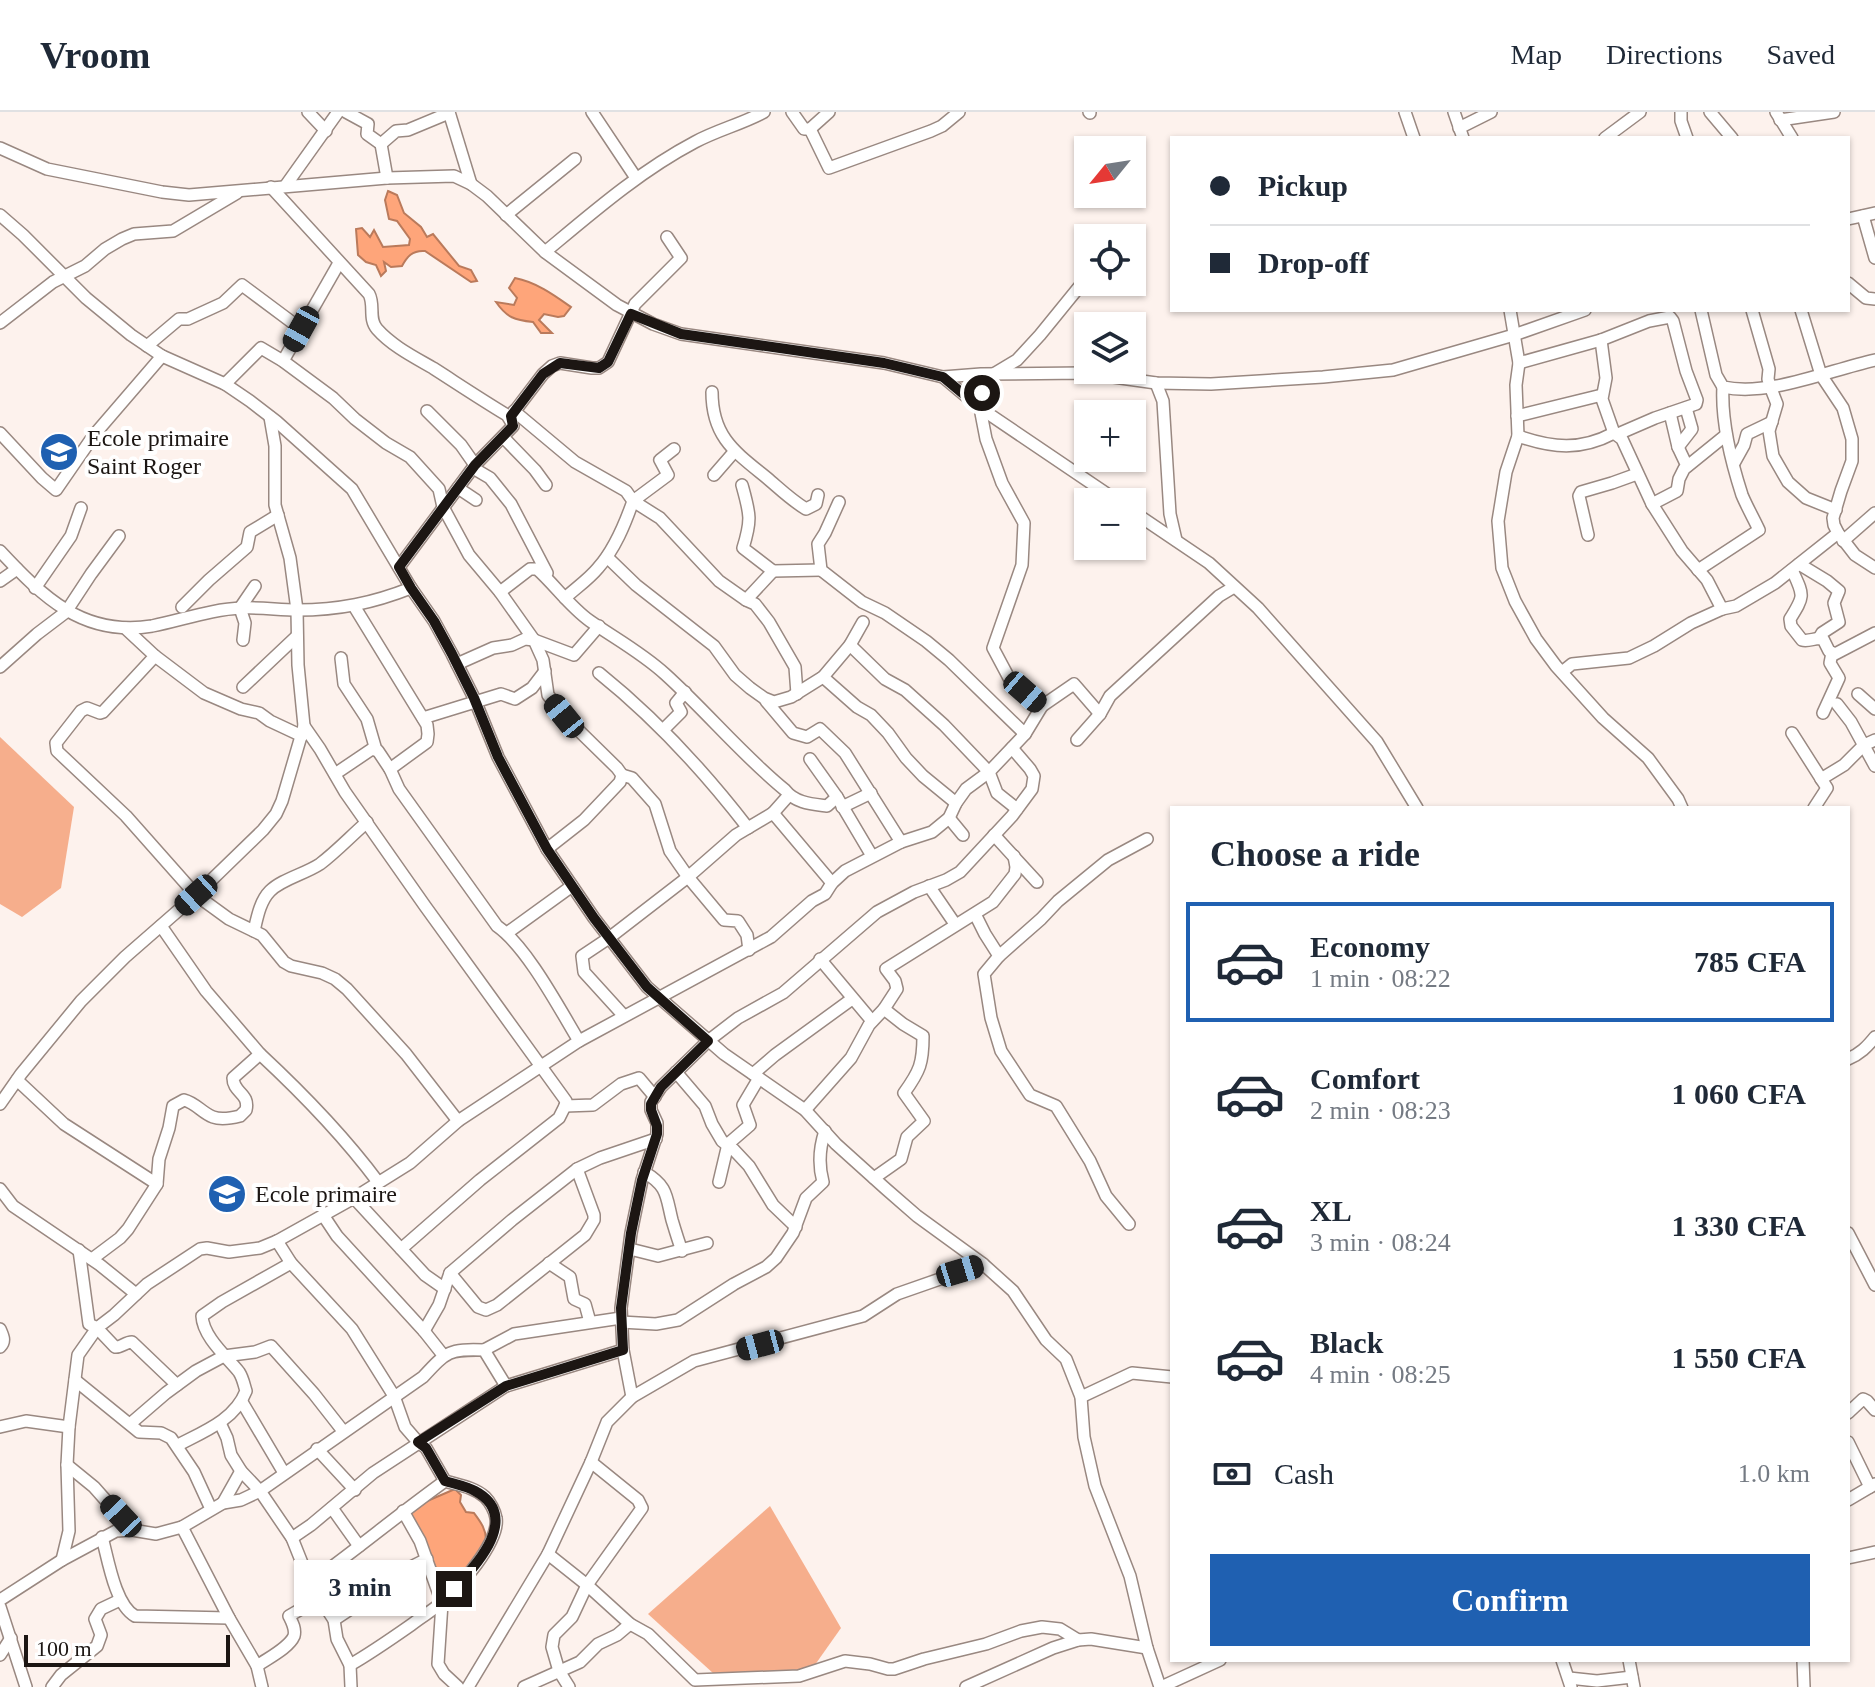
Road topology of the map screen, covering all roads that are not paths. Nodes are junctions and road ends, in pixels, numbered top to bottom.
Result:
1 (308, 112) edge
2 (338, 112) edge
3 (346, 112) edge
4 (449, 112) edge
5 (592, 112) edge
6 (764, 112) edge
7 (792, 112) edge
8 (829, 112) edge
9 (959, 112) edge
10 (1405, 112) edge
11 (1454, 112) edge
12 (1491, 112) edge
13 (1640, 112) edge
14 (1681, 112) edge
15 (1710, 112) edge
16 (1834, 112) edge
17 (1778, 116) edge
18 (739, 118) edge
19 (810, 129) junction
20 (326, 131) junction
21 (1461, 133) edge
22 (1413, 136) edge
23 (1608, 136) edge
24 (1686, 136) edge
25 (1730, 136) edge
26 (1791, 136) edge
27 (381, 144) junction
28 (0, 148) edge
29 (575, 159) dead end
30 (387, 178) junction
31 (636, 178) junction
32 (471, 184) junction
33 (286, 185) junction
34 (271, 187) junction
35 (241, 191) junction
36 (1869, 214) edge
37 (0, 215) edge
38 (506, 215) junction
39 (667, 237) dead end
40 (545, 252) junction
41 (1875, 258) edge
42 (339, 263) junction
43 (64, 276) junction
44 (1850, 285) edge
45 (1074, 293) edge
46 (1875, 299) edge
47 (1510, 312) edge
48 (1579, 312) edge
49 (1701, 312) edge
50 (1753, 312) edge
51 (1802, 312) edge
52 (631, 314) junction
53 (0, 323) edge
54 (301, 329) junction
55 (1514, 335) junction
56 (1601, 340) junction
57 (147, 346) junction
58 (162, 356) junction
59 (1875, 360) edge
60 (283, 361) junction
61 (1519, 363) junction
62 (992, 375) junction
63 (1821, 375) junction
64 (943, 377) junction
65 (1156, 383) junction
66 (225, 384) junction
67 (1770, 386) junction
68 (1723, 387) junction
69 (712, 392) dead end
70 (1602, 395) junction
71 (980, 408) junction
72 (1686, 408) junction
73 (427, 411) dead end
74 (514, 411) junction
75 (1670, 413) junction
76 (1517, 416) junction
77 (270, 417) junction
78 (1772, 422) junction
79 (513, 426) junction
80 (0, 433) edge
81 (1616, 434) junction
82 (1726, 435) junction
83 (1518, 436) junction
84 (503, 437) junction
85 (1678, 447) junction
86 (674, 449) dead end
87 (734, 452) junction
88 (1734, 463) junction
89 (1687, 466) junction
90 (474, 467) junction
91 (1637, 474) junction
92 (714, 475) dead end
93 (546, 485) dead end
94 (742, 485) dead end
95 (458, 488) junction
96 (1098, 488) edge
97 (818, 495) dead end
98 (476, 500) dead end
99 (633, 501) junction
100 (839, 502) dead end
101 (1652, 504) junction
102 (443, 507) junction
103 (81, 508) dead end
104 (1836, 510) junction
105 (1875, 513) edge
106 (278, 515) junction
107 (1146, 520) edge
108 (1588, 535) dead end
109 (119, 536) dead end
110 (1840, 537) junction
111 (1176, 540) junction
112 (0, 551) edge
113 (607, 557) junction
114 (399, 567) junction
115 (1795, 567) junction
116 (1875, 568) edge
117 (17, 569) junction
118 (821, 570) junction
119 (1698, 570) junction
120 (773, 571) junction
121 (0, 581) edge
122 (552, 584) junction
123 (255, 586) dead end
124 (1234, 587) junction
125 (35, 588) junction
126 (411, 588) junction
127 (500, 592) junction
128 (565, 598) junction
129 (746, 600) junction
130 (354, 606) junction
131 (182, 607) dead end
132 (240, 608) junction
133 (1722, 609) junction
134 (297, 610) junction
135 (66, 612) junction
136 (863, 622) dead end
137 (599, 626) junction
138 (125, 628) junction
139 (1875, 633) edge
140 (297, 636) junction
141 (1819, 638) junction
142 (243, 640) dead end
143 (534, 640) junction
144 (850, 645) junction
145 (1832, 653) junction
146 (155, 656) junction
147 (341, 658) dead end
148 (457, 664) junction
149 (0, 667) edge
150 (545, 671) junction
151 (1562, 672) junction
152 (599, 673) dead end
153 (823, 677) junction
154 (243, 687) dead end
155 (685, 692) junction
156 (797, 694) junction
157 (1858, 694) dead end
158 (764, 698) junction
159 (475, 702) junction
160 (1837, 704) dead end
161 (1042, 706) junction
162 (1875, 709) edge
163 (1823, 713) dead end
164 (1100, 714) junction
165 (423, 718) junction
166 (663, 730) junction
167 (303, 731) junction
168 (1792, 733) dead end
169 (1025, 734) junction
170 (1077, 740) dead end
171 (1870, 743) edge
172 (1012, 748) junction
173 (376, 750) junction
174 (810, 759) dead end
175 (1875, 766) edge
176 (390, 769) junction
177 (989, 772) junction
178 (335, 774) junction
179 (622, 775) junction
180 (1821, 779) junction
181 (871, 793) junction
182 (789, 795) junction
183 (840, 802) junction
184 (956, 803) junction
185 (1416, 806) edge
186 (1681, 806) edge
187 (1815, 806) edge
188 (1017, 809) junction
189 (773, 813) junction
190 (949, 818) junction
191 (367, 822) junction
192 (748, 828) junction
193 (963, 835) dead end
194 (994, 835) junction
195 (1147, 839) dead end
196 (901, 842) junction
197 (547, 849) junction
198 (872, 856) junction
199 (1014, 856) junction
200 (688, 877) junction
201 (1037, 882) dead end
202 (832, 883) junction
203 (572, 886) junction
204 (929, 886) junction
205 (196, 895) junction
206 (975, 914) junction
207 (955, 924) junction
208 (161, 926) junction
209 (254, 931) junction
210 (507, 933) junction
211 (609, 938) junction
212 (749, 950) junction
213 (999, 956) junction
214 (820, 959) junction
215 (659, 998) junction
216 (852, 999) junction
217 (884, 1009) junction
218 (624, 1016) junction
219 (872, 1021) junction
220 (579, 1041) junction
221 (708, 1041) junction
222 (1872, 1046) edge
223 (260, 1054) junction
224 (1850, 1058) edge
225 (540, 1067) junction
226 (676, 1072) junction
227 (756, 1076) junction
228 (17, 1080) junction
229 (655, 1097) junction
230 (0, 1104) edge
231 (565, 1106) junction
232 (805, 1110) junction
233 (458, 1121) junction
234 (825, 1131) junction
235 (656, 1139) junction
236 (728, 1144) junction
237 (577, 1169) junction
238 (644, 1172) junction
239 (874, 1178) junction
240 (378, 1182) junction
241 (719, 1182) dead end
242 (157, 1184) junction
243 (0, 1189) edge
244 (354, 1198) junction
245 (323, 1215) junction
246 (1129, 1224) dead end
247 (796, 1227) junction
248 (1850, 1237) edge
249 (277, 1241) junction
250 (707, 1243) dead end
251 (401, 1249) junction
252 (630, 1249) junction
253 (79, 1250) junction
254 (682, 1251) junction
255 (92, 1259) junction
256 (291, 1263) junction
257 (549, 1263) junction
258 (983, 1264) junction
259 (450, 1273) junction
260 (1875, 1285) edge
261 (445, 1289) junction
262 (136, 1294) junction
263 (621, 1320) junction
264 (590, 1322) junction
265 (97, 1328) junction
266 (0, 1329) edge
267 (424, 1331) junction
268 (0, 1347) edge
269 (484, 1350) junction
270 (623, 1350) junction
271 (443, 1355) junction
272 (224, 1356) junction
273 (1170, 1377) edge
274 (75, 1380) junction
275 (177, 1385) junction
276 (506, 1386) junction
277 (394, 1396) junction
278 (632, 1397) junction
279 (1081, 1397) junction
280 (242, 1402) junction
281 (1875, 1410) edge
282 (1850, 1411) edge
283 (220, 1423) junction
284 (130, 1424) junction
285 (0, 1427) edge
286 (69, 1427) junction
287 (343, 1431) junction
288 (418, 1442) junction
289 (178, 1445) junction
290 (1850, 1446) edge
291 (317, 1449) junction
292 (591, 1462) junction
293 (67, 1465) junction
294 (241, 1471) junction
295 (284, 1473) junction
296 (445, 1481) junction
297 (1872, 1486) edge
298 (355, 1490) junction
299 (260, 1491) junction
300 (1850, 1499) edge
301 (217, 1506) junction
302 (332, 1508) junction
303 (403, 1511) junction
304 (182, 1527) junction
305 (132, 1530) junction
306 (102, 1537) junction
307 (292, 1538) junction
308 (359, 1546) junction
309 (1875, 1552) edge
310 (548, 1554) junction
311 (1850, 1558) edge
312 (427, 1559) junction
313 (62, 1560) junction
314 (310, 1583) junction
315 (587, 1585) junction
316 (320, 1598) junction
317 (0, 1600) edge
318 (120, 1600) junction
319 (442, 1603) junction
320 (0, 1607) edge
321 (229, 1618) junction
322 (334, 1620) junction
323 (630, 1624) junction
324 (11, 1638) junction
325 (1078, 1640) junction
326 (1147, 1648) junction
327 (0, 1655) edge
328 (15, 1655) junction
329 (1216, 1662) edge
330 (1563, 1662) edge
331 (1629, 1662) edge
332 (1803, 1662) edge
333 (350, 1665) junction
334 (257, 1666) junction
335 (559, 1671) junction
336 (1570, 1682) edge
337 (1633, 1682) edge
338 (696, 1684) edge
339 (26, 1687) edge
340 (52, 1687) edge
341 (262, 1687) edge
342 (351, 1687) edge
343 (458, 1687) edge
344 (468, 1687) edge
345 (524, 1687) edge
346 (569, 1687) edge
347 (966, 1687) edge
348 (1161, 1687) edge
349 (1804, 1687) edge

1 - 20 street
2 - 20 street
3 - 27 street
4 - 27 street
4 - 32 street
5 - 31 street
6 - 18 street
7 - 19 street
8 - 19 street
9 - 19 street
10 - 22 street
11 - 21 street
12 - 21 street
13 - 23 street
14 - 24 street
15 - 25 street
16 - 17 street
17 - 26 street
18 - 31 street
20 - 33 street
27 - 30 street
28 - 35 street
29 - 38 street
30 - 32 street
30 - 33 street
31 - 40 street
32 - 38 street
33 - 34 street
34 - 35 street
34 - 42 street
35 - 43 street
36 - 41 street
37 - 43 street
38 - 40 street
39 - 52 street
40 - 52 street
42 - 54 street
42 - 79 street
43 - 53 street
43 - 57 street
44 - 46 street
45 - 62 street
47 - 55 street
48 - 55 street
49 - 68 street
50 - 67 street
51 - 63 street
52 - 64 street
52 - 74 street
54 - 57 street
54 - 60 street
55 - 61 street
55 - 65 street
56 - 61 street
56 - 70 street
56 - 72 street
57 - 58 street
58 - 66 street
58 - 80 street
59 - 63 street
60 - 66 street
60 - 102 street
61 - 76 street
62 - 64 street
62 - 65 street
62 - 71 street
63 - 67 street
63 - 104 street
64 - 71 street
65 - 111 street
66 - 77 street
67 - 68 street
67 - 78 street
68 - 82 street
69 - 87 street
70 - 76 street
70 - 81 street
71 - 96 street
71 - 161 street
72 - 75 street
72 - 85 street
73 - 90 street
74 - 79 street
74 - 99 street
75 - 81 street
75 - 85 street
76 - 83 street
77 - 106 street
77 - 114 street
78 - 88 street
78 - 104 street
79 - 84 street
81 - 83 street
81 - 91 street
82 - 88 street
82 - 89 street
83 - 151 street
84 - 90 street
84 - 93 street
85 - 89 street
86 - 99 street
87 - 92 street
87 - 97 street
88 - 119 street
89 - 101 street
90 - 95 street
90 - 122 street
91 - 101 street
91 - 108 street
94 - 120 street
95 - 98 street
95 - 102 street
99 - 113 street
99 - 129 street
100 - 118 street
101 - 119 street
102 - 114 street
102 - 127 street
103 - 125 street
104 - 110 street
105 - 110 street
106 - 131 street
106 - 134 street
107 - 111 street
109 - 135 street
110 - 115 street
110 - 116 street
111 - 124 street
112 - 117 street
113 - 128 street
113 - 158 street
114 - 126 street
115 - 133 street
115 - 141 street
115 - 141 street
117 - 121 street
117 - 125 street
118 - 120 street
118 - 169 street
119 - 133 street
120 - 129 street
122 - 127 street
122 - 128 street
123 - 132 street
124 - 164 street
124 - 185 street
125 - 135 street
126 - 130 street
126 - 148 street
127 - 143 street
128 - 137 street
129 - 156 street
130 - 134 street
130 - 165 street
132 - 134 street
132 - 138 street
132 - 142 street
133 - 151 street
134 - 140 street
135 - 138 street
135 - 149 street
136 - 144 street
137 - 143 street
137 - 155 street
138 - 146 street
139 - 145 street
140 - 154 street
140 - 167 street
141 - 145 street
143 - 148 street
143 - 150 street
144 - 153 street
144 - 177 street
145 - 163 street
146 - 167 street
146 - 205 street
147 - 173 street
148 - 159 street
150 - 159 street
150 - 179 street
151 - 186 street
152 - 166 street
153 - 156 street
153 - 184 street
155 - 166 street
155 - 182 street
156 - 158 street
157 - 162 street
158 - 181 street
159 - 165 street
159 - 197 street
160 - 171 street
161 - 164 street
161 - 169 street
164 - 170 street
165 - 176 street
166 - 192 street
167 - 178 street
167 - 205 street
168 - 180 street
169 - 172 street
171 - 175 street
171 - 180 street
172 - 177 street
172 - 188 street
173 - 176 street
173 - 178 street
174 - 183 street
176 - 210 street
177 - 184 street
177 - 188 street
178 - 191 street
179 - 197 street
179 - 200 street
180 - 187 street
181 - 183 street
181 - 196 street
182 - 183 street
182 - 189 street
183 - 198 street
184 - 190 street
188 - 194 street
189 - 192 street
189 - 202 street
190 - 193 street
190 - 196 street
191 - 209 street
191 - 225 street
192 - 200 street
194 - 199 street
194 - 204 street
195 - 213 street
196 - 198 street
197 - 203 street
198 - 202 street
199 - 201 street
199 - 206 street
200 - 211 street
200 - 212 street
202 - 212 street
203 - 210 street
203 - 211 street
204 - 207 street
204 - 214 street
205 - 208 street
205 - 209 street
206 - 207 street
206 - 213 street
207 - 217 street
208 - 223 street
208 - 228 street
209 - 233 street
210 - 220 street
211 - 215 street
211 - 218 street
212 - 215 street
213 - 246 street
214 - 216 street
214 - 221 street
215 - 218 street
215 - 221 street
216 - 219 street
216 - 227 street
217 - 219 street
217 - 239 street
218 - 220 street
219 - 232 street
220 - 225 street
221 - 226 street
221 - 227 street
222 - 224 street
223 - 240 street
223 - 242 street
225 - 231 street
225 - 233 street
226 - 229 street
226 - 236 street
227 - 232 street
227 - 236 street
228 - 230 street
228 - 242 street
229 - 231 street
229 - 235 street
231 - 251 street
232 - 234 street
233 - 240 street
234 - 239 street
234 - 247 street
235 - 237 street
235 - 238 street
236 - 241 street
236 - 247 street
237 - 257 street
237 - 259 street
238 - 252 street
238 - 254 street
239 - 258 street
240 - 244 street
242 - 255 street
243 - 253 street
244 - 245 street
244 - 251 street
245 - 249 street
245 - 267 street
247 - 263 street
248 - 260 street
249 - 256 street
249 - 262 street
250 - 254 street
251 - 261 street
252 - 254 street
252 - 263 street
253 - 255 street
253 - 265 street
255 - 262 street
256 - 272 street
256 - 277 street
257 - 259 street
257 - 264 street
258 - 278 street
258 - 279 street
259 - 261 street
261 - 267 street
262 - 265 street
263 - 264 street
263 - 270 street
264 - 269 street
265 - 274 street
265 - 275 street
266 - 268 street
267 - 271 street
269 - 271 street
269 - 276 street
270 - 276 street
270 - 278 street
271 - 277 street
272 - 275 street
272 - 280 street
272 - 287 street
273 - 279 street
274 - 284 street
274 - 286 street
275 - 284 street
276 - 288 street
277 - 287 street
277 - 288 street
278 - 292 street
279 - 326 street
280 - 283 street
280 - 295 street
281 - 282 street
283 - 289 street
283 - 294 street
284 - 289 street
285 - 286 street
286 - 293 street
287 - 291 street
288 - 296 street
288 - 298 street
289 - 301 street
290 - 297 street
291 - 295 street
291 - 298 street
292 - 310 street
292 - 315 street
293 - 305 street
293 - 313 street
294 - 299 street
294 - 301 street
295 - 299 street
296 - 303 street
296 - 319 street
297 - 300 street
298 - 302 street
299 - 301 street
299 - 307 street
301 - 304 street
302 - 307 street
302 - 308 street
303 - 308 street
303 - 312 street
304 - 305 street
304 - 321 street
305 - 306 street
306 - 313 street
306 - 318 street
307 - 314 street
308 - 314 street
309 - 311 street
310 - 315 street
310 - 344 street
312 - 319 street
312 - 322 street
313 - 317 street
314 - 316 street
315 - 323 street
315 - 335 street
316 - 322 street
316 - 334 street
318 - 321 street
318 - 340 street
319 - 333 street
319 - 343 street
320 - 324 street
321 - 334 street
322 - 333 street
323 - 335 street
323 - 338 street
324 - 327 street
324 - 328 street
325 - 326 street
325 - 338 street
325 - 347 street
326 - 348 street
327 - 328 street
328 - 339 street
329 - 348 street
330 - 336 street
331 - 337 street
332 - 349 street
333 - 342 street
334 - 341 street
335 - 345 street
335 - 346 street
336 - 337 street

